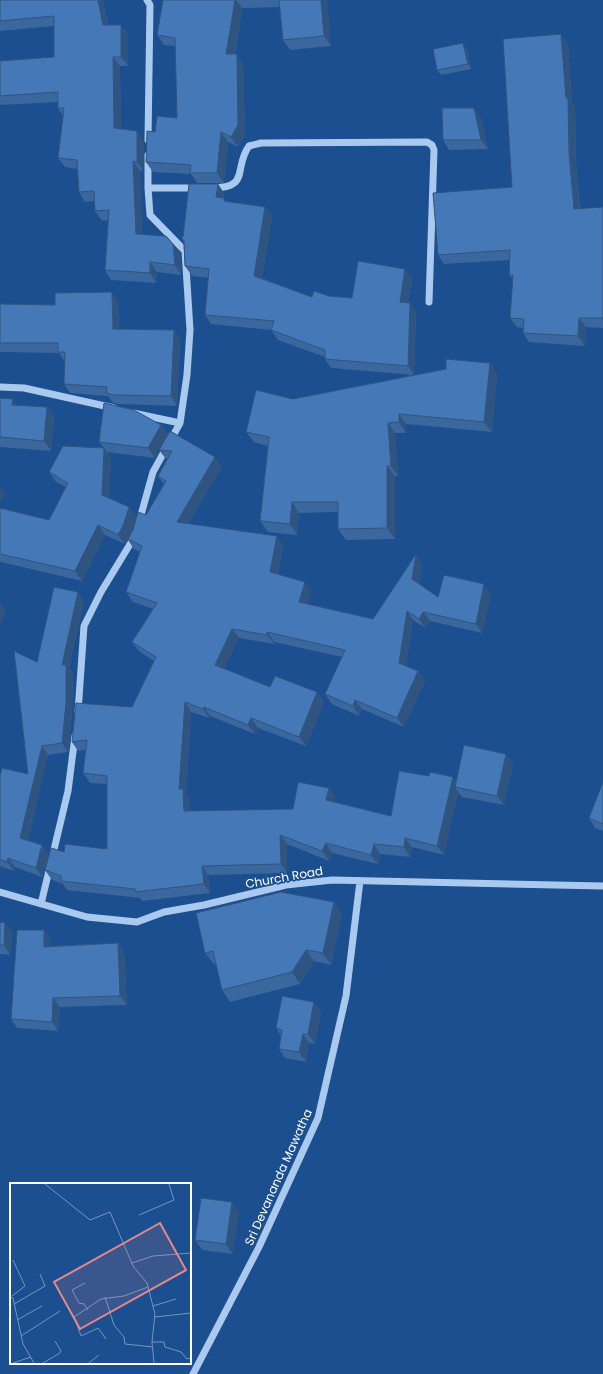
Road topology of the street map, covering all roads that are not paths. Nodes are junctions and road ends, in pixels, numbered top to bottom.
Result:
1 (147, 0) edge
2 (148, 188) junction
3 (429, 302) dead end
4 (0, 387) edge
5 (180, 423) junction
6 (360, 881) junction
7 (603, 886) edge
8 (0, 892) edge
9 (41, 904) junction
10 (193, 1374) edge

1 - 2 street
2 - 3 street
2 - 5 street
4 - 5 street
5 - 9 street
6 - 7 street, Church Road
6 - 9 street, Church Road
6 - 10 street, Sri Devananda Mawatha
8 - 9 street, Church Road

